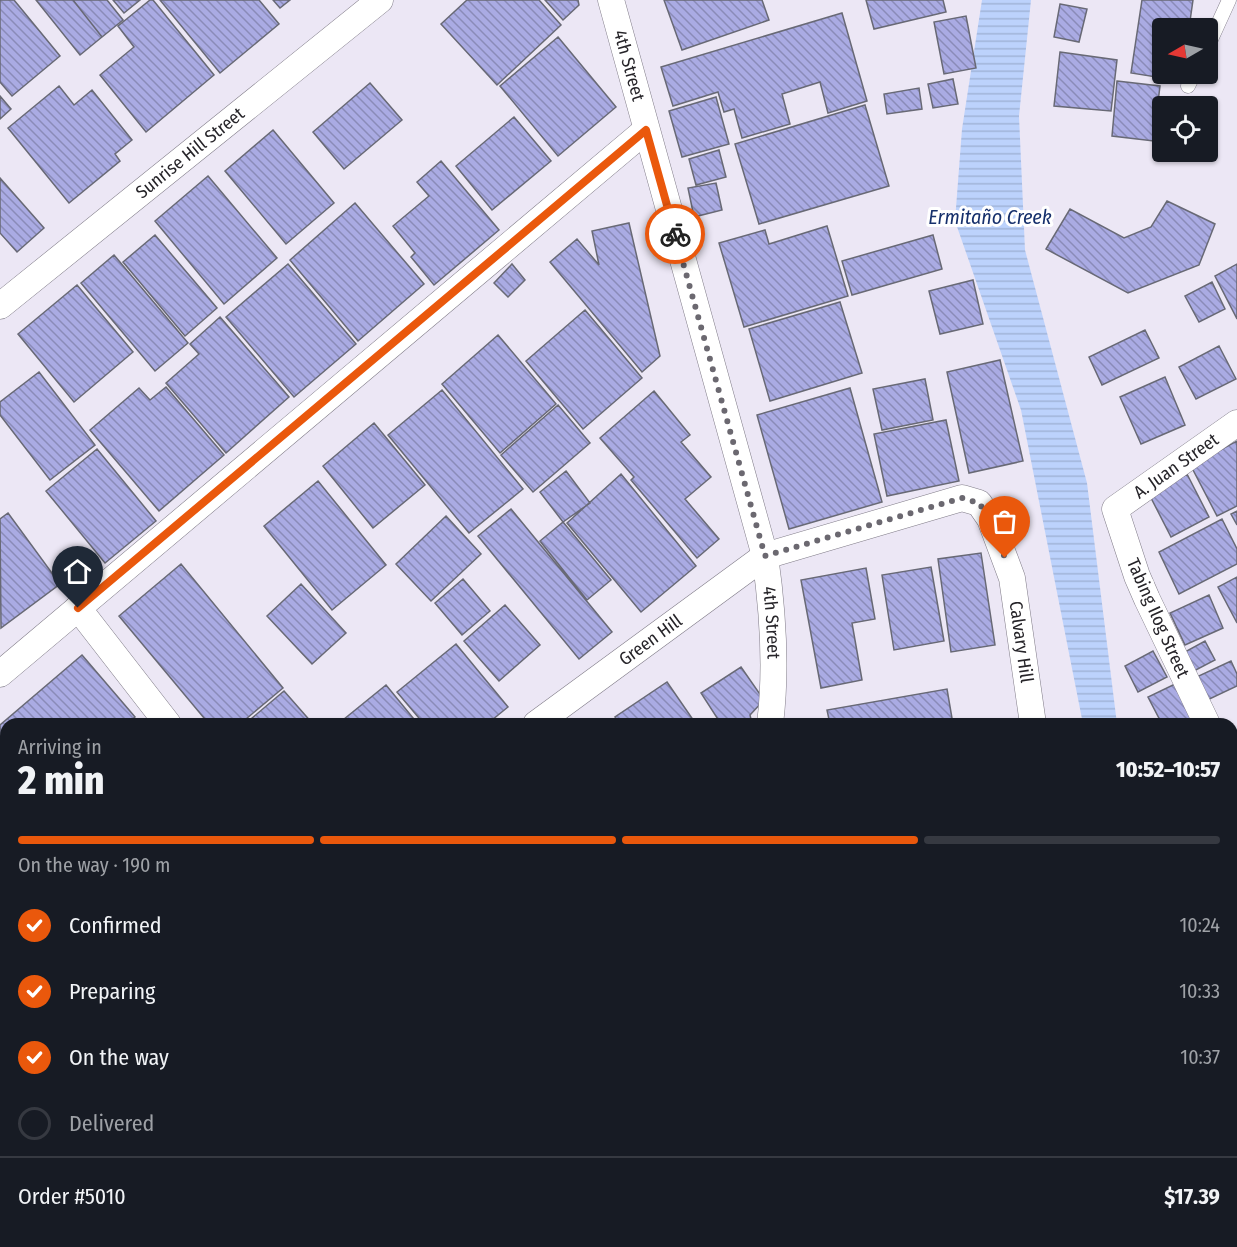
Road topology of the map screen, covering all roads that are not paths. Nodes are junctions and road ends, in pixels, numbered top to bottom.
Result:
1 (380, 0) edge
2 (611, 0) edge
3 (1231, 6) edge
4 (1218, 29) edge
5 (646, 130) junction
6 (0, 306) edge
7 (1237, 423) edge
8 (1115, 509) joint
9 (765, 556) junction
10 (78, 608) junction
11 (0, 674) edge
12 (163, 718) edge
13 (544, 718) edge
14 (772, 718) edge
15 (1032, 718) edge
16 (1204, 718) edge

1 - 6 street, Sunrise Hill Street
2 - 5 street, 4th Street
3 - 4 lane
5 - 9 street, 4th Street
5 - 10 street
7 - 8 street, A. Juan Street
8 - 16 street, Tabing Ilog Street
9 - 13 street, Green Hill
9 - 14 street, 4th Street
9 - 15 street, Calvary Hill
10 - 11 street
10 - 12 street

